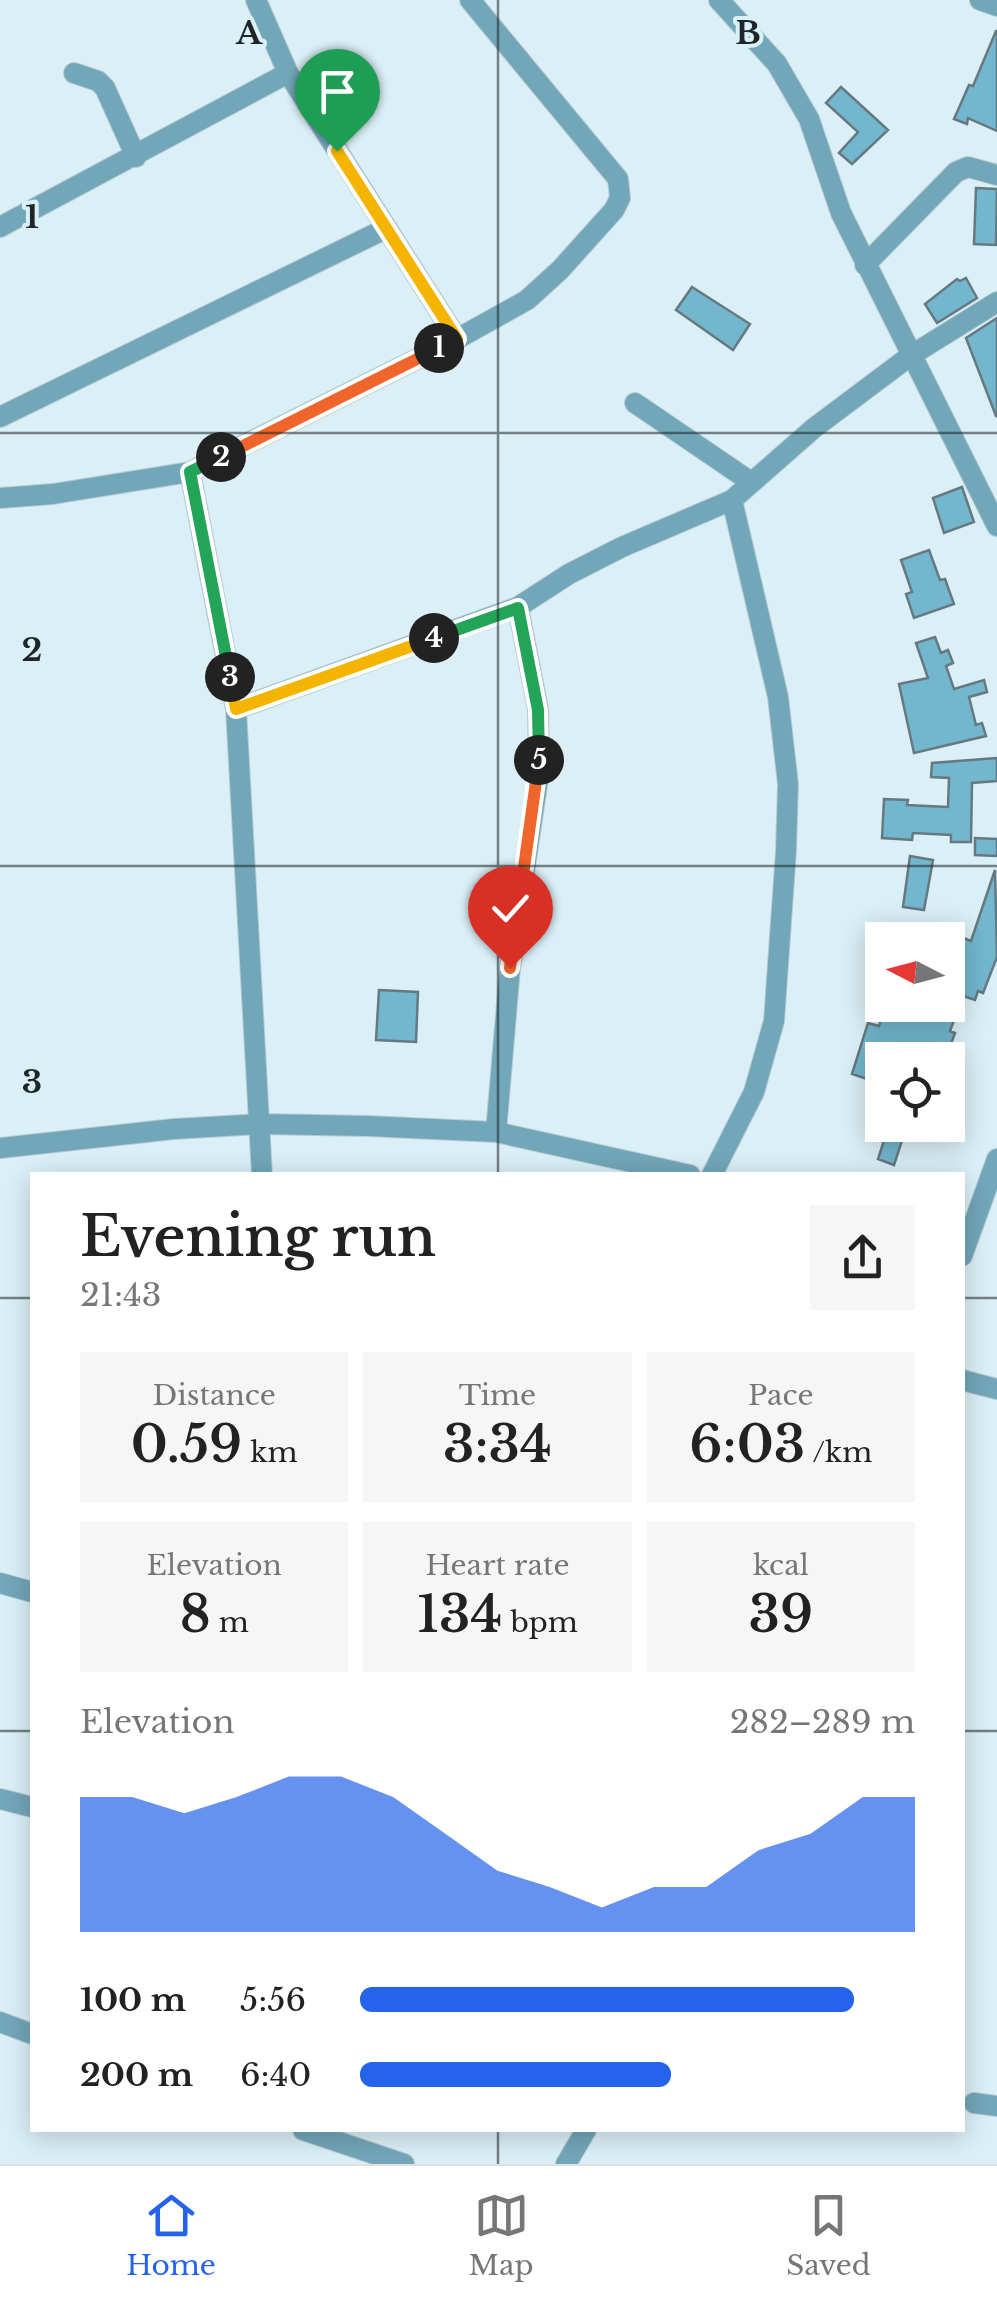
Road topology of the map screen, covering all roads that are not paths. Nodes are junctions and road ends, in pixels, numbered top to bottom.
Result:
1 (256, 0) edge
2 (470, 0) edge
3 (719, 0) edge
4 (980, 0) edge
5 (997, 6) edge
6 (74, 73) dead end
7 (288, 74) junction
8 (136, 157) junction
9 (997, 174) edge
10 (0, 227) edge
11 (385, 228) junction
12 (865, 265) junction
13 (997, 302) edge
14 (457, 339) junction
15 (910, 356) junction
16 (634, 404) dead end
17 (0, 416) edge
18 (190, 472) junction
19 (751, 482) junction
20 (0, 498) edge
21 (732, 500) junction
22 (997, 526) edge
23 (518, 608) junction
24 (236, 709) junction
25 (260, 1124) junction
26 (496, 1132) junction
27 (0, 1148) edge
28 (997, 1159) edge
29 (262, 1172) edge
30 (676, 1172) edge
31 (714, 1172) edge
32 (990, 1200) edge
33 (965, 1250) edge
34 (965, 1381) edge
35 (997, 1388) edge
36 (0, 1583) edge
37 (30, 1591) edge
38 (0, 1800) edge
39 (30, 1807) edge
40 (0, 2022) edge
41 (30, 2033) edge
42 (974, 2103) dead end
43 (997, 2106) edge
44 (309, 2132) edge
45 (585, 2132) edge
46 (404, 2164) edge
47 (566, 2164) edge

1 - 7 street
2 - 14 street
3 - 12 street
4 - 5 street
6 - 8 street
7 - 8 street
7 - 11 street
8 - 10 street
9 - 12 street
11 - 14 street
11 - 17 street
12 - 15 street
13 - 15 street
14 - 18 street
15 - 19 street
15 - 22 street
16 - 19 street
18 - 20 street
18 - 24 street
19 - 21 street
21 - 23 street
21 - 31 street
23 - 24 street
23 - 26 street
24 - 25 street
25 - 26 street
25 - 27 street
25 - 29 street
26 - 30 street
28 - 32 street
32 - 33 street
34 - 35 street
36 - 37 street
38 - 39 street
40 - 41 street
42 - 43 street
44 - 46 street
45 - 47 street

